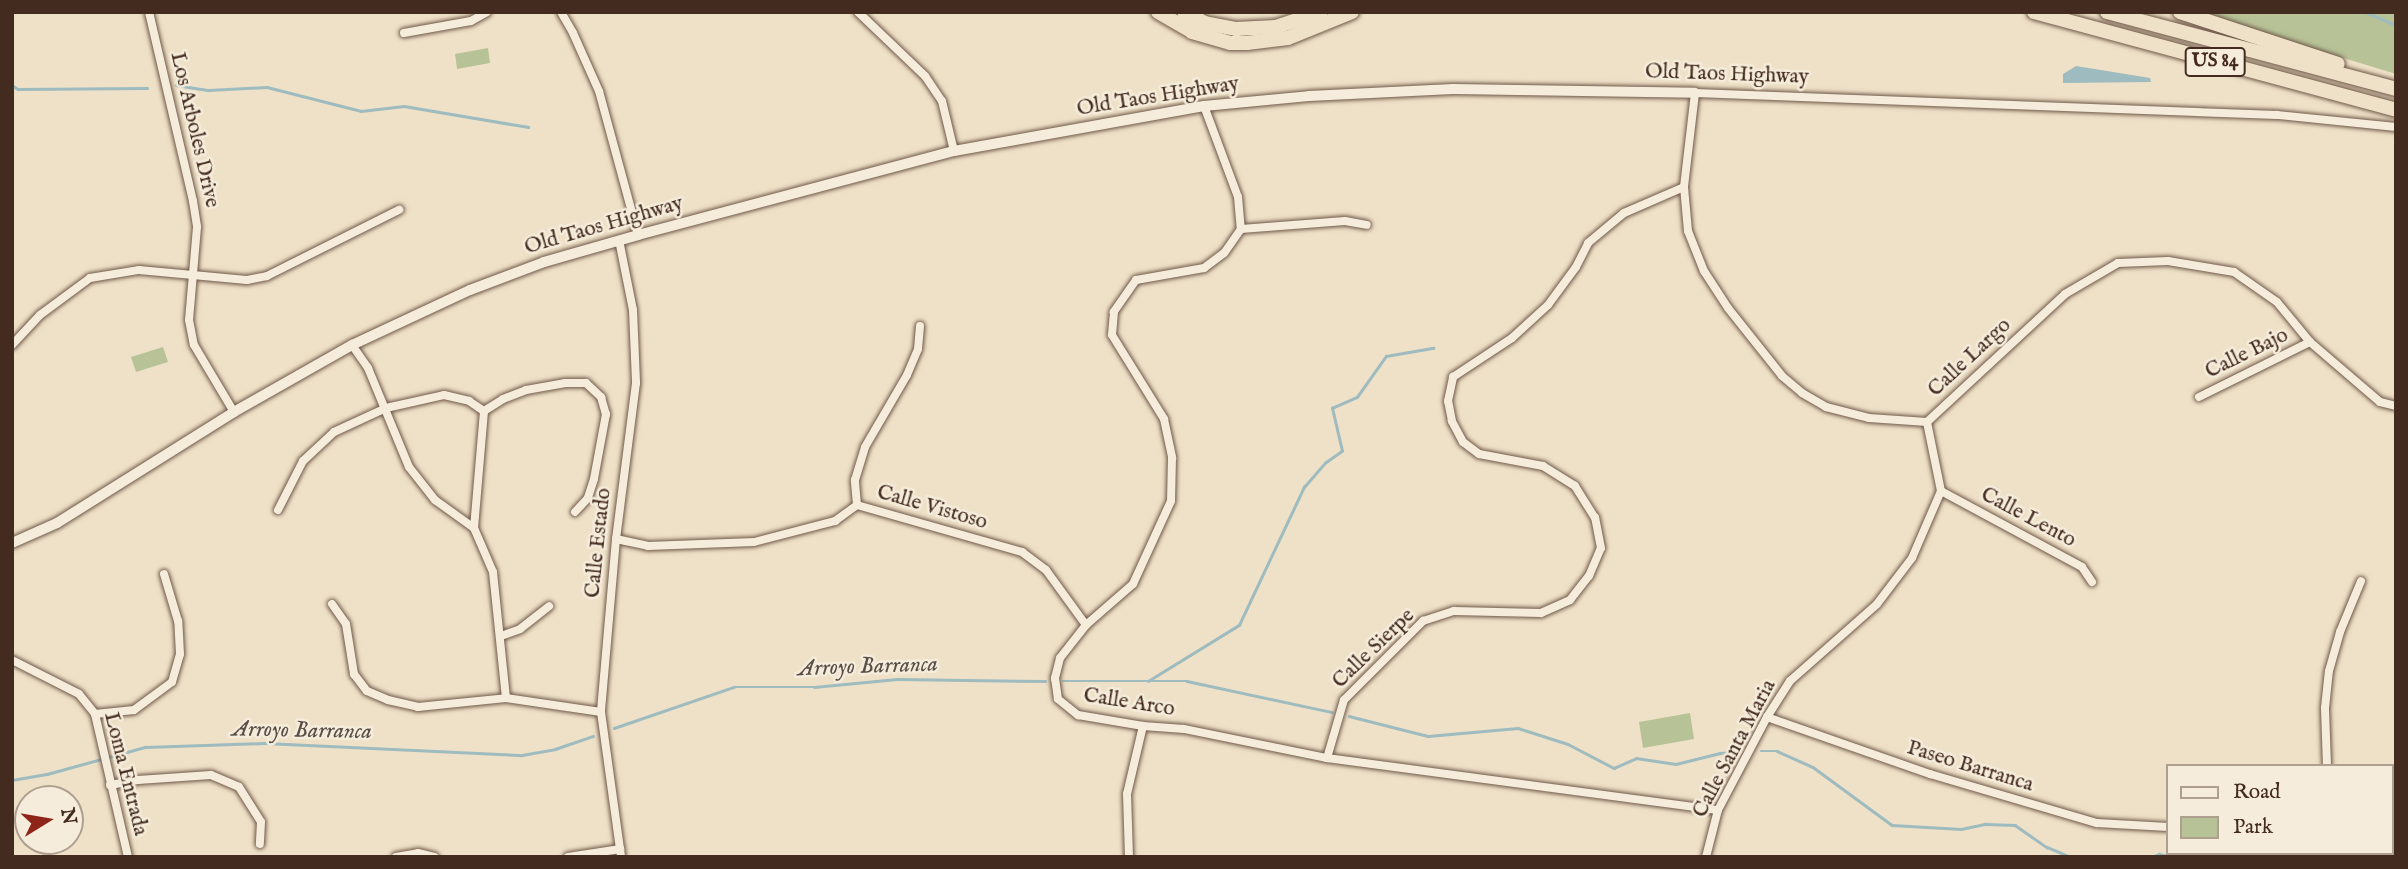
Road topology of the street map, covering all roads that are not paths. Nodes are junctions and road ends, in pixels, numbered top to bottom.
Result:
1 (149, 12) edge
2 (487, 12) edge
3 (561, 12) edge
4 (858, 12) edge
5 (1158, 12) edge
6 (1184, 12) edge
7 (1321, 12) edge
8 (1352, 12) edge
9 (2034, 12) edge
10 (2107, 12) edge
11 (2180, 12) edge
12 (404, 33) dead end
13 (2396, 82) edge
14 (2396, 89) edge
15 (1695, 93) junction
16 (1205, 106) junction
17 (2396, 110) edge
18 (2396, 127) edge
19 (954, 151) junction
20 (1684, 187) junction
21 (399, 210) dead end
22 (1367, 225) dead end
23 (1241, 229) junction
24 (638, 235) junction
25 (619, 240) junction
26 (193, 276) junction
27 (920, 326) dead end
28 (2310, 342) junction
29 (12, 345) edge
30 (352, 345) junction
31 (2199, 397) dead end
32 (2396, 406) edge
33 (386, 408) junction
34 (484, 411) junction
35 (234, 412) junction
36 (1927, 422) junction
37 (1941, 492) junction
38 (857, 505) junction
39 (278, 510) dead end
40 (575, 512) dead end
41 (474, 528) junction
42 (616, 539) junction
43 (12, 543) edge
44 (164, 574) dead end
45 (2361, 581) dead end
46 (2092, 582) dead end
47 (332, 604) dead end
48 (549, 606) dead end
49 (1086, 625) junction
50 (501, 636) junction
51 (12, 660) edge
52 (506, 698) junction
53 (601, 712) junction
54 (95, 714) junction
55 (1767, 717) junction
56 (1143, 726) junction
57 (1327, 758) junction
58 (2327, 764) edge
59 (110, 785) junction
60 (1718, 810) junction
61 (2166, 827) edge
62 (260, 844) dead end
63 (621, 853) edge
64 (128, 857) edge
65 (397, 857) edge
66 (435, 857) edge
67 (568, 857) edge
68 (1129, 857) edge
69 (1706, 857) edge

1 - 26 street, Los Arboles Drive
2 - 12 street
3 - 24 street
4 - 19 street
5 - 8 highway
6 - 7 highway
9 - 17 highway, US 84
10 - 14 highway, US 84
11 - 13 highway
15 - 16 street, Old Taos Highway
15 - 18 street, Old Taos Highway
15 - 20 street, Calle Largo
16 - 19 street, Old Taos Highway
16 - 23 street
19 - 24 street, Old Taos Highway
20 - 36 street, Calle Largo
20 - 57 street, Calle Sierpe
21 - 26 street
22 - 23 street
23 - 49 street, Calle Arco
24 - 25 street, Old Taos Highway
25 - 30 street, Old Taos Highway
25 - 42 street, Calle Estado
26 - 29 street
26 - 35 street, Los Arboles Drive
27 - 38 street
28 - 31 street, Calle Bajo
28 - 32 street, Calle Largo
28 - 36 street, Calle Largo
30 - 33 street
30 - 35 street, Old Taos Highway
33 - 34 street
33 - 39 street
33 - 41 street
34 - 40 street
34 - 41 street
35 - 43 street, Old Taos Highway
36 - 37 street
37 - 46 street, Calle Lento
37 - 55 street, Calle Santa Maria
38 - 42 street, Calle Vistoso
38 - 49 street, Calle Vistoso
41 - 50 street
42 - 53 street, Calle Estado
44 - 54 street
45 - 58 street
47 - 52 street
48 - 50 street
49 - 56 street, Calle Arco
50 - 52 street
51 - 54 street, Loma Entrada
52 - 53 street
53 - 63 street, Calle Estado
54 - 59 street, Loma Entrada
55 - 60 street, Calle Santa Maria
55 - 61 street, Paseo Barranca
56 - 57 street, Calle Arco
56 - 68 street
57 - 60 street, Calle Arco
59 - 62 street
59 - 64 street, Loma Entrada
60 - 69 street, Calle Santa Maria
63 - 67 street, Calle Estado
65 - 66 street

